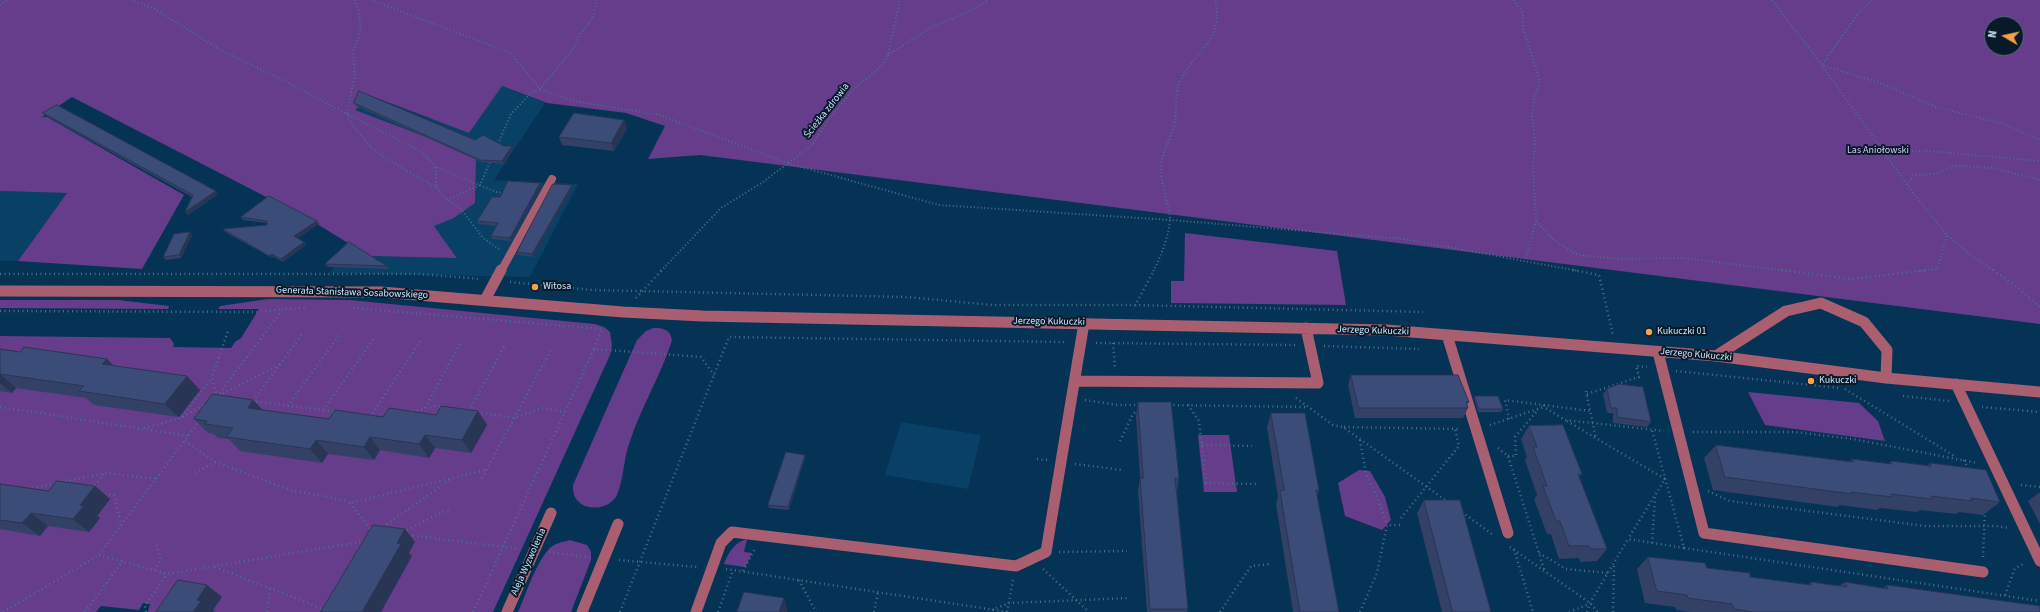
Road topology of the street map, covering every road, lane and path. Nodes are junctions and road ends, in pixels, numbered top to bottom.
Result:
1 (8, 0) edge
2 (131, 0) edge
3 (354, 0) edge
4 (371, 0) edge
5 (597, 0) edge
6 (900, 0) edge
7 (989, 0) edge
8 (1215, 0) edge
9 (1514, 0) edge
10 (1772, 0) edge
11 (1872, 0) edge
12 (0, 5) edge
13 (888, 55) junction
14 (1822, 64) junction
15 (540, 88) junction
16 (347, 114) junction
17 (2040, 140) edge
18 (495, 149) edge
19 (1884, 152) junction
20 (492, 156) edge
21 (2040, 161) edge
22 (787, 163) junction
23 (436, 167) junction
24 (552, 179) dead end
25 (2040, 180) edge
26 (480, 185) junction
27 (1907, 185) junction
28 (436, 187) junction
29 (511, 194) edge
30 (447, 200) junction
31 (1170, 220) junction
32 (1536, 221) junction
33 (1947, 235) junction
34 (509, 257) junction
35 (1525, 261) junction
36 (0, 274) edge
37 (496, 280) junction
38 (0, 291) edge
39 (642, 292) junction
40 (485, 300) junction
41 (1135, 305) junction
42 (346, 307) dead end
43 (2040, 307) edge
44 (311, 308) dead end
45 (282, 309) junction
46 (0, 311) edge
47 (1423, 312) dead end
48 (703, 316) joint
49 (1084, 323) junction
50 (1135, 324) junction
51 (1306, 328) junction
52 (228, 331) dead end
53 (302, 333) dead end
54 (339, 335) dead end
55 (1447, 335) junction
56 (375, 337) dead end
57 (420, 340) dead end
58 (461, 342) dead end
59 (1081, 343) junction
60 (1113, 343) junction
61 (505, 345) dead end
62 (1310, 346) junction
63 (552, 348) dead end
64 (1616, 348) junction
65 (594, 349) junction
66 (1421, 349) dead end
67 (1658, 352) junction
68 (1716, 356) junction
69 (280, 364) junction
70 (1630, 366) dead end
71 (1636, 366) junction
72 (1662, 369) junction
73 (714, 375) junction
74 (212, 377) junction
75 (1676, 377) dead end
76 (1886, 378) junction
77 (1075, 381) junction
78 (1117, 382) junction
79 (1274, 383) junction
80 (1956, 384) junction
81 (1845, 389) junction
82 (1853, 390) dead end
83 (2040, 392) edge
84 (1898, 395) dead end
85 (217, 397) junction
86 (224, 398) edge
87 (1072, 398) junction
88 (246, 401) edge
89 (253, 401) junction
90 (213, 403) edge
91 (1166, 405) edge
92 (1966, 405) junction
93 (288, 406) junction
94 (1188, 406) junction
95 (1544, 406) junction
96 (0, 407) edge
97 (1308, 407) junction
98 (425, 408) junction
99 (450, 408) edge
100 (1538, 409) junction
101 (324, 410) junction
102 (463, 410) edge
103 (469, 411) junction
104 (1590, 411) junction
105 (339, 412) edge
106 (565, 412) junction
107 (2040, 412) edge
108 (402, 413) edge
109 (205, 414) edge
110 (363, 416) edge
111 (370, 417) junction
112 (181, 418) junction
113 (378, 418) edge
114 (515, 418) junction
115 (1509, 419) junction
116 (1565, 420) junction
117 (1593, 423) junction
118 (1689, 425) dead end
119 (1343, 427) junction
120 (141, 428) junction
121 (1455, 429) junction
122 (1476, 429) junction
123 (1652, 430) junction
124 (1691, 432) junction
125 (1678, 433) junction
126 (188, 436) junction
127 (1596, 438) junction
128 (1360, 439) junction
129 (1693, 440) dead end
130 (185, 441) junction
131 (1120, 441) dead end
132 (1202, 445) junction
133 (1252, 446) dead end
134 (1508, 456) junction
135 (1958, 458) junction
136 (1037, 459) dead end
137 (1964, 460) junction
138 (215, 462) junction
139 (1061, 462) junction
140 (1995, 467) junction
141 (486, 470) junction
142 (1122, 470) dead end
143 (104, 473) junction
144 (192, 474) dead end
145 (1970, 474) edge
146 (482, 478) dead end
147 (156, 479) junction
148 (451, 479) junction
149 (1665, 479) junction
150 (1706, 483) dead end
151 (1258, 484) dead end
152 (2004, 484) junction
153 (1426, 487) junction
154 (2040, 487) edge
155 (20, 491) edge
156 (1655, 496) junction
157 (1982, 503) edge
158 (350, 504) junction
159 (1451, 505) edge
160 (1458, 509) edge
161 (1986, 510) junction
162 (451, 511) dead end
163 (552, 513) dead end
164 (1401, 518) dead end
165 (618, 524) dead end
166 (1387, 524) junction
167 (121, 525) junction
168 (1402, 525) dead end
169 (1983, 526) junction
170 (380, 530) edge
171 (2025, 530) junction
172 (1508, 533) joint
173 (375, 534) edge
174 (759, 535) junction
175 (1495, 536) dead end
176 (1628, 539) junction
177 (156, 542) dead end
178 (1652, 543) junction
179 (1508, 545) dead end
180 (366, 546) edge
181 (503, 547) junction
182 (1684, 548) junction
183 (1514, 549) junction
184 (534, 551) junction
185 (1127, 551) dead end
186 (1046, 552) junction
187 (1539, 553) junction
188 (99, 555) junction
189 (604, 558) junction
190 (1032, 559) junction
191 (2039, 559) edge
192 (123, 561) junction
193 (1614, 562) junction
194 (639, 563) junction
195 (1271, 564) dead end
196 (1016, 566) junction
197 (214, 567) junction
198 (712, 568) junction
199 (154, 570) junction
200 (733, 570) junction
201 (743, 571) junction
202 (1545, 572) junction
203 (1982, 572) joint
204 (1608, 573) junction
205 (167, 574) junction
206 (799, 580) junction
207 (270, 588) junction
208 (878, 592) junction
209 (2005, 595) junction
210 (1130, 598) dead end
211 (1076, 600) junction
212 (2040, 601) edge
213 (1009, 603) junction
214 (332, 604) edge
215 (1590, 604) junction
216 (992, 610) junction
217 (328, 611) edge
218 (4, 612) edge
219 (85, 612) edge
220 (146, 612) edge
221 (267, 612) edge
222 (473, 612) edge
223 (507, 612) edge
224 (582, 612) edge
225 (620, 612) edge
226 (696, 612) edge
227 (718, 612) edge
228 (816, 612) edge
229 (874, 612) edge
230 (1008, 612) edge
231 (1089, 612) edge
232 (1220, 612) edge
233 (1360, 612) edge
234 (1533, 612) edge
235 (1569, 612) edge
236 (1587, 612) edge
237 (1598, 612) edge
238 (1613, 612) edge

1 - 12 path
2 - 16 path
3 - 16 path
4 - 15 path
5 - 15 path
6 - 13 path, Ścieżka zdrowia
7 - 13 path
8 - 31 path
9 - 32 path
10 - 14 path
11 - 14 path
13 - 22 path, Ścieżka zdrowia
14 - 17 path
14 - 19 path
15 - 18 path
15 - 22 path
16 - 23 path
16 - 28 path
19 - 21 path
19 - 27 path
20 - 26 path
22 - 31 path
22 - 39 path, Ścieżka zdrowia
23 - 26 path
23 - 28 path
24 - 34 street
25 - 27 path
26 - 29 path
26 - 30 path
27 - 33 path
28 - 30 path
30 - 34 path
31 - 35 path
31 - 41 path
32 - 33 path
32 - 35 path
33 - 43 path
34 - 37 street
35 - 64 path
36 - 37 path
37 - 39 path
37 - 40 street
38 - 40 street, Generała Stanisława Sosabowskiego
39 - 41 path
40 - 48 street, Generała Stanisława Sosabowskiego
41 - 47 path
41 - 50 path
42 - 65 path
44 - 45 path
45 - 46 path
45 - 85 path
48 - 49 street, Jerzego Kukuczki
49 - 50 street, Jerzego Kukuczki
49 - 59 street
50 - 51 street, Jerzego Kukuczki
51 - 55 street, Jerzego Kukuczki
51 - 62 street
52 - 74 path
53 - 69 path
54 - 93 path
55 - 64 street, Jerzego Kukuczki
55 - 122 street
56 - 101 path
57 - 111 path
58 - 98 path
59 - 60 path
59 - 73 path
59 - 77 street
60 - 62 path
60 - 78 path
61 - 103 path
62 - 66 path
62 - 79 street
63 - 114 path
64 - 67 street, Jerzego Kukuczki
65 - 73 path
65 - 106 path
67 - 68 street, Jerzego Kukuczki
67 - 72 street
68 - 76 street, Jerzego Kukuczki
68 - 76 street
69 - 85 path
69 - 89 path
70 - 71 path
71 - 72 path
71 - 104 path
72 - 125 street
73 - 194 path
74 - 85 path
74 - 112 path
75 - 81 path
76 - 80 street, Jerzego Kukuczki
77 - 78 street
77 - 87 street
78 - 79 street
79 - 97 path
80 - 83 street, Jerzego Kukuczki
80 - 92 street
81 - 82 path
81 - 135 path
84 - 92 path
85 - 86 path
85 - 90 path
85 - 112 path
87 - 131 path
87 - 139 street
88 - 89 path
89 - 93 path
91 - 94 path
92 - 107 path
92 - 140 street
93 - 101 path
94 - 97 path
94 - 132 path
95 - 100 path
95 - 104 path
95 - 115 path
95 - 116 path
96 - 120 path
97 - 119 path
98 - 99 path
98 - 108 path
100 - 115 path
100 - 134 path
101 - 105 path
102 - 103 path
103 - 114 path
104 - 117 path
106 - 114 path
106 - 181 path
109 - 126 path
110 - 111 path
111 - 113 path
112 - 120 path
114 - 141 path
115 - 122 path
116 - 117 path
116 - 127 path
117 - 123 path
117 - 127 path
118 - 124 path
119 - 121 path
119 - 128 path
120 - 126 path
121 - 122 path
121 - 153 path
122 - 134 path
122 - 172 street
123 - 125 path
123 - 149 path
124 - 129 path
124 - 135 path
125 - 203 street
126 - 130 path
127 - 149 path
128 - 153 path
128 - 166 path
130 - 138 path
130 - 147 path
132 - 133 path
132 - 151 path
134 - 187 path
135 - 137 path
136 - 139 path
137 - 140 path
137 - 145 path
138 - 144 path
138 - 158 path
139 - 142 path
139 - 186 street
140 - 152 street
141 - 146 path
141 - 148 path
143 - 147 path
143 - 155 path
143 - 167 path
147 - 167 path
148 - 158 path
148 - 170 path
149 - 156 path
149 - 182 path
150 - 169 path
152 - 154 path
152 - 161 path
152 - 171 street
153 - 159 path
153 - 164 path
156 - 176 path
156 - 178 path
157 - 161 path
158 - 173 path
160 - 175 path
161 - 169 path
162 - 181 path
163 - 184 street, Aleja Wyzwolenia
165 - 189 street
166 - 168 path
166 - 233 path
167 - 188 path
169 - 171 path
169 - 203 path
171 - 191 street
172 - 183 path
174 - 196 street
174 - 198 street
174 - 201 path
176 - 178 path
176 - 193 path
177 - 199 path
178 - 182 path
179 - 183 path
180 - 197 path
181 - 184 path
181 - 222 path
182 - 209 path
183 - 202 path
183 - 234 path
184 - 189 path
184 - 223 street, Aleja Wyzwolenia
185 - 186 path
186 - 190 street
187 - 202 path
187 - 204 path
188 - 192 path
188 - 218 path
189 - 194 path
189 - 224 street
190 - 196 street
190 - 211 path
191 - 209 path
192 - 199 path
192 - 219 path
193 - 204 path
193 - 238 path
194 - 198 path
194 - 225 path
195 - 232 path
196 - 213 path
197 - 205 path
197 - 207 path
198 - 200 path
198 - 226 street
199 - 205 path
200 - 201 path
200 - 227 path
201 - 206 path
202 - 215 path
204 - 215 path
205 - 220 path
206 - 208 path
206 - 228 path
207 - 217 path
207 - 221 path
208 - 216 path
208 - 229 path
209 - 212 path
210 - 211 path
211 - 213 path
211 - 231 path
213 - 216 path
213 - 230 path
214 - 217 path
215 - 235 path
215 - 236 path
215 - 237 path
216 - 230 path

